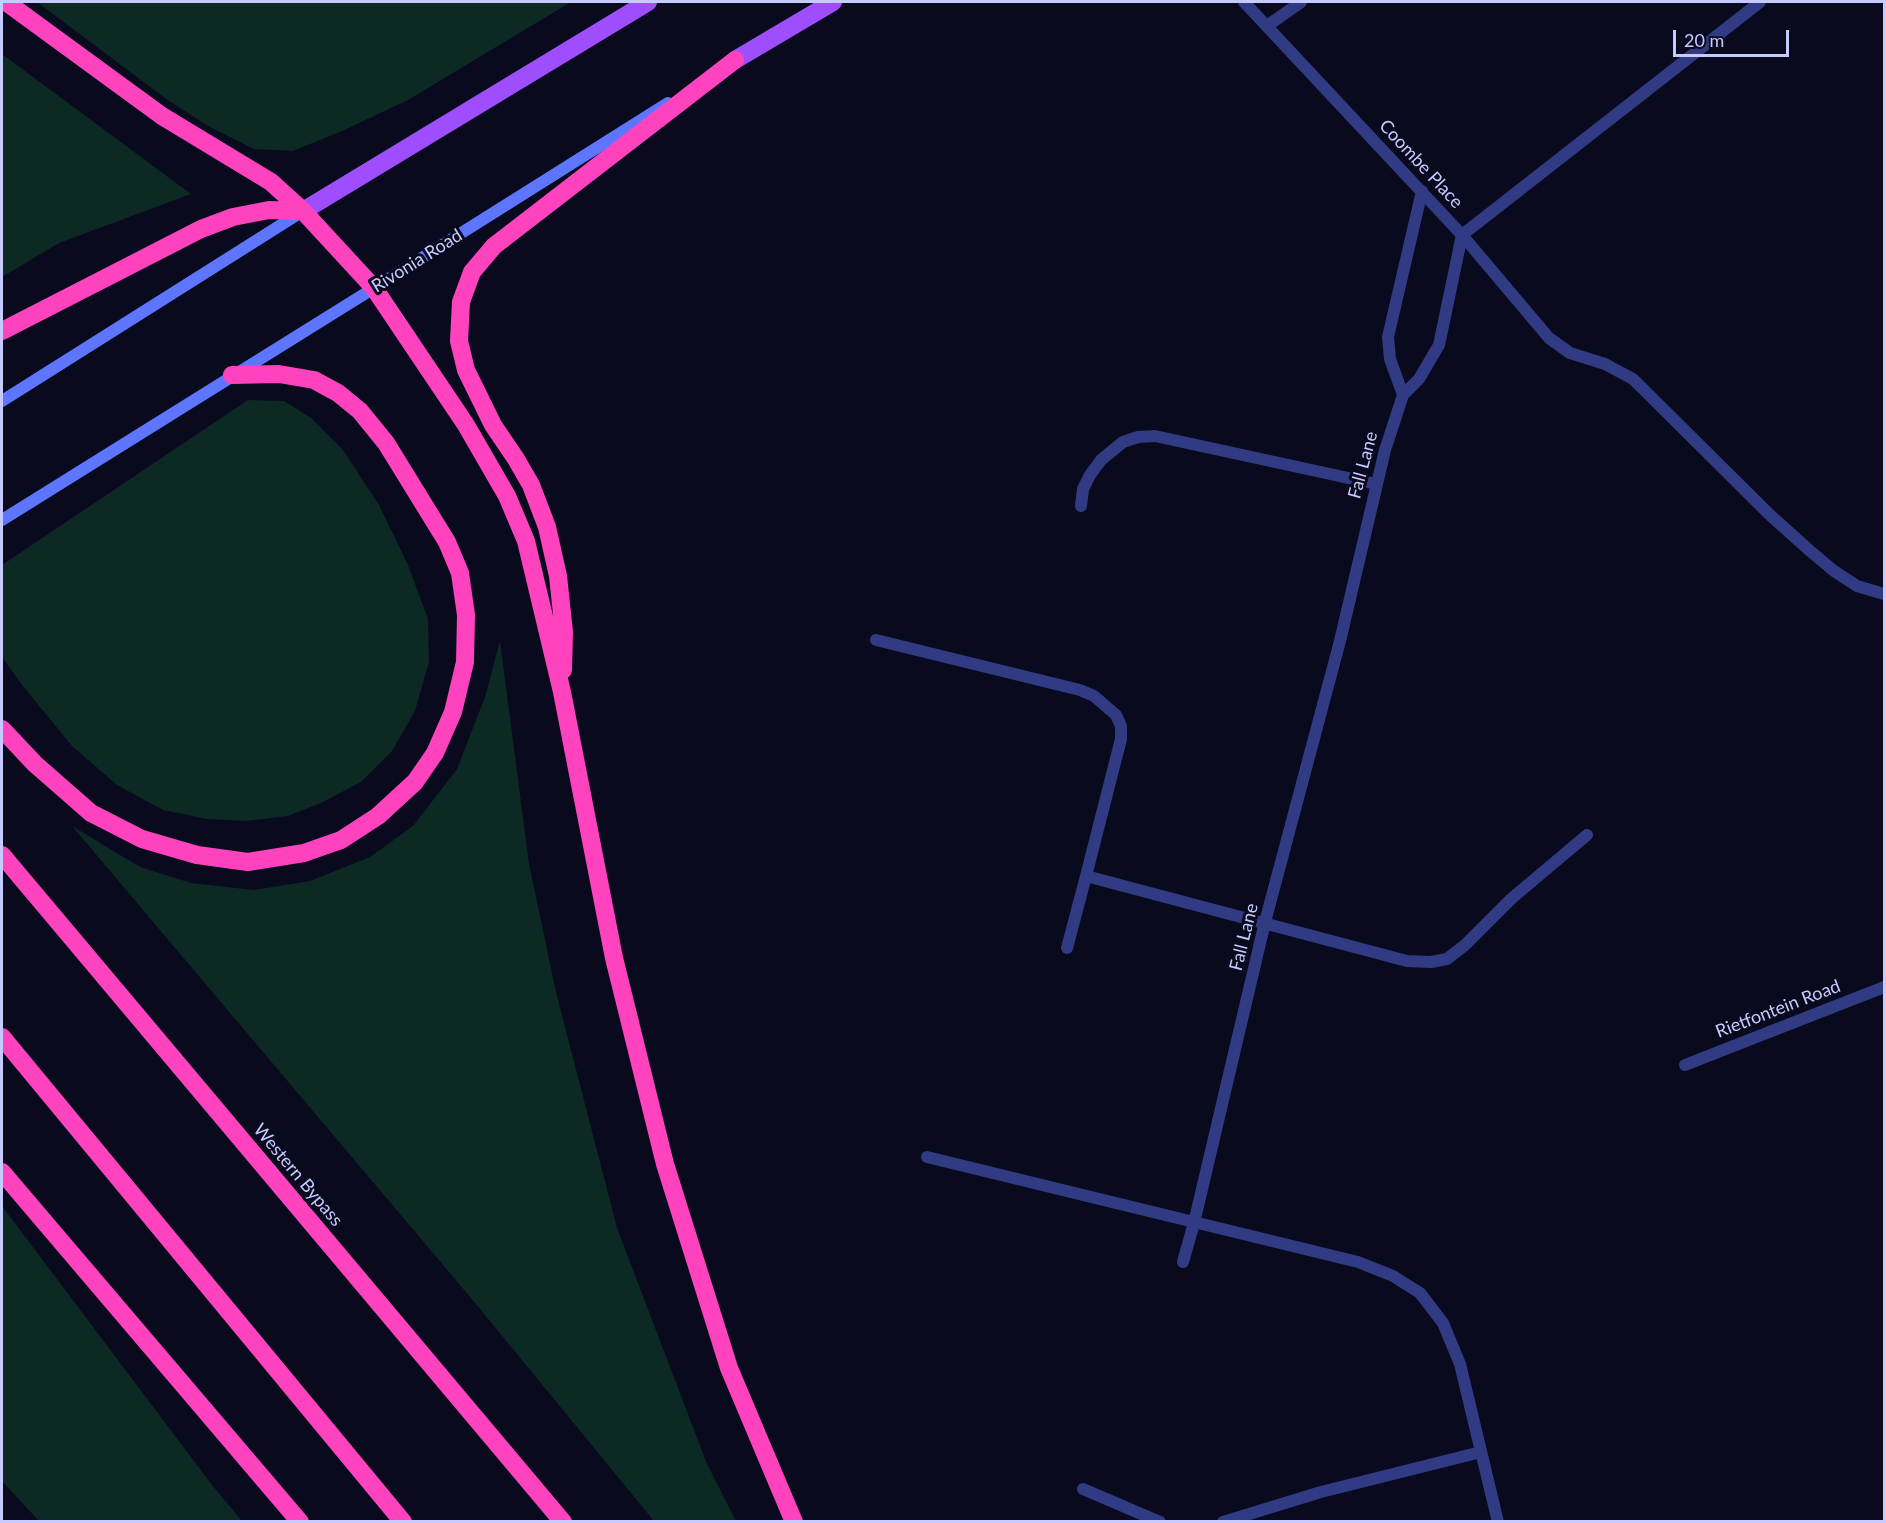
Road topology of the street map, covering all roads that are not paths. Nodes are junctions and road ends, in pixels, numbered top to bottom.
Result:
1 (6, 2) edge
2 (648, 2) edge
3 (833, 2) edge
4 (1244, 2) edge
5 (1301, 2) edge
6 (1760, 2) edge
7 (1267, 26) junction
8 (735, 60) junction
9 (1422, 191) junction
10 (303, 211) junction
11 (1462, 235) junction
12 (374, 288) junction
13 (2, 331) edge
14 (232, 375) junction
15 (1403, 394) junction
16 (2, 401) edge
17 (1376, 484) junction
18 (1081, 506) dead end
19 (2, 520) edge
20 (1884, 594) edge
21 (876, 640) dead end
22 (562, 692) junction
23 (2, 729) edge
24 (1587, 835) dead end
25 (2, 855) edge
26 (1086, 876) junction
27 (1265, 922) junction
28 (1067, 948) dead end
29 (1884, 987) edge
30 (2, 1037) edge
31 (1685, 1065) dead end
32 (927, 1157) dead end
33 (2, 1172) edge
34 (1194, 1223) junction
35 (1183, 1262) dead end
36 (1481, 1452) junction
37 (1083, 1489) dead end
38 (300, 1521) edge
39 (403, 1521) edge
40 (563, 1521) edge
41 (794, 1521) edge
42 (1160, 1521) edge
43 (1223, 1521) edge
44 (1498, 1521) edge

1 - 10 highway
2 - 10 main road
3 - 8 main road, Rivonia Road
4 - 7 street, Coombe Place
5 - 7 street
6 - 11 street
7 - 9 street, Coombe Place
8 - 12 main road, Rivonia Road
8 - 22 highway
9 - 11 street, Coombe Place
9 - 15 street
10 - 12 highway
10 - 13 highway
10 - 16 main road
11 - 15 street, Fall Lane
11 - 20 street, Coombe Place
12 - 14 main road, Rivonia Road
12 - 22 highway
14 - 19 main road, Rivonia Road
14 - 23 highway
15 - 17 street, Fall Lane
17 - 18 street
17 - 27 street, Fall Lane
21 - 26 street
22 - 41 highway
24 - 27 street
25 - 40 highway, Western Bypass
26 - 27 street
26 - 28 street
27 - 34 street, Fall Lane
29 - 31 street, Rietfontein Road
30 - 39 highway
32 - 34 street
33 - 38 highway
34 - 35 street, Fall Lane
34 - 36 street
36 - 43 street
36 - 44 street
37 - 42 street

